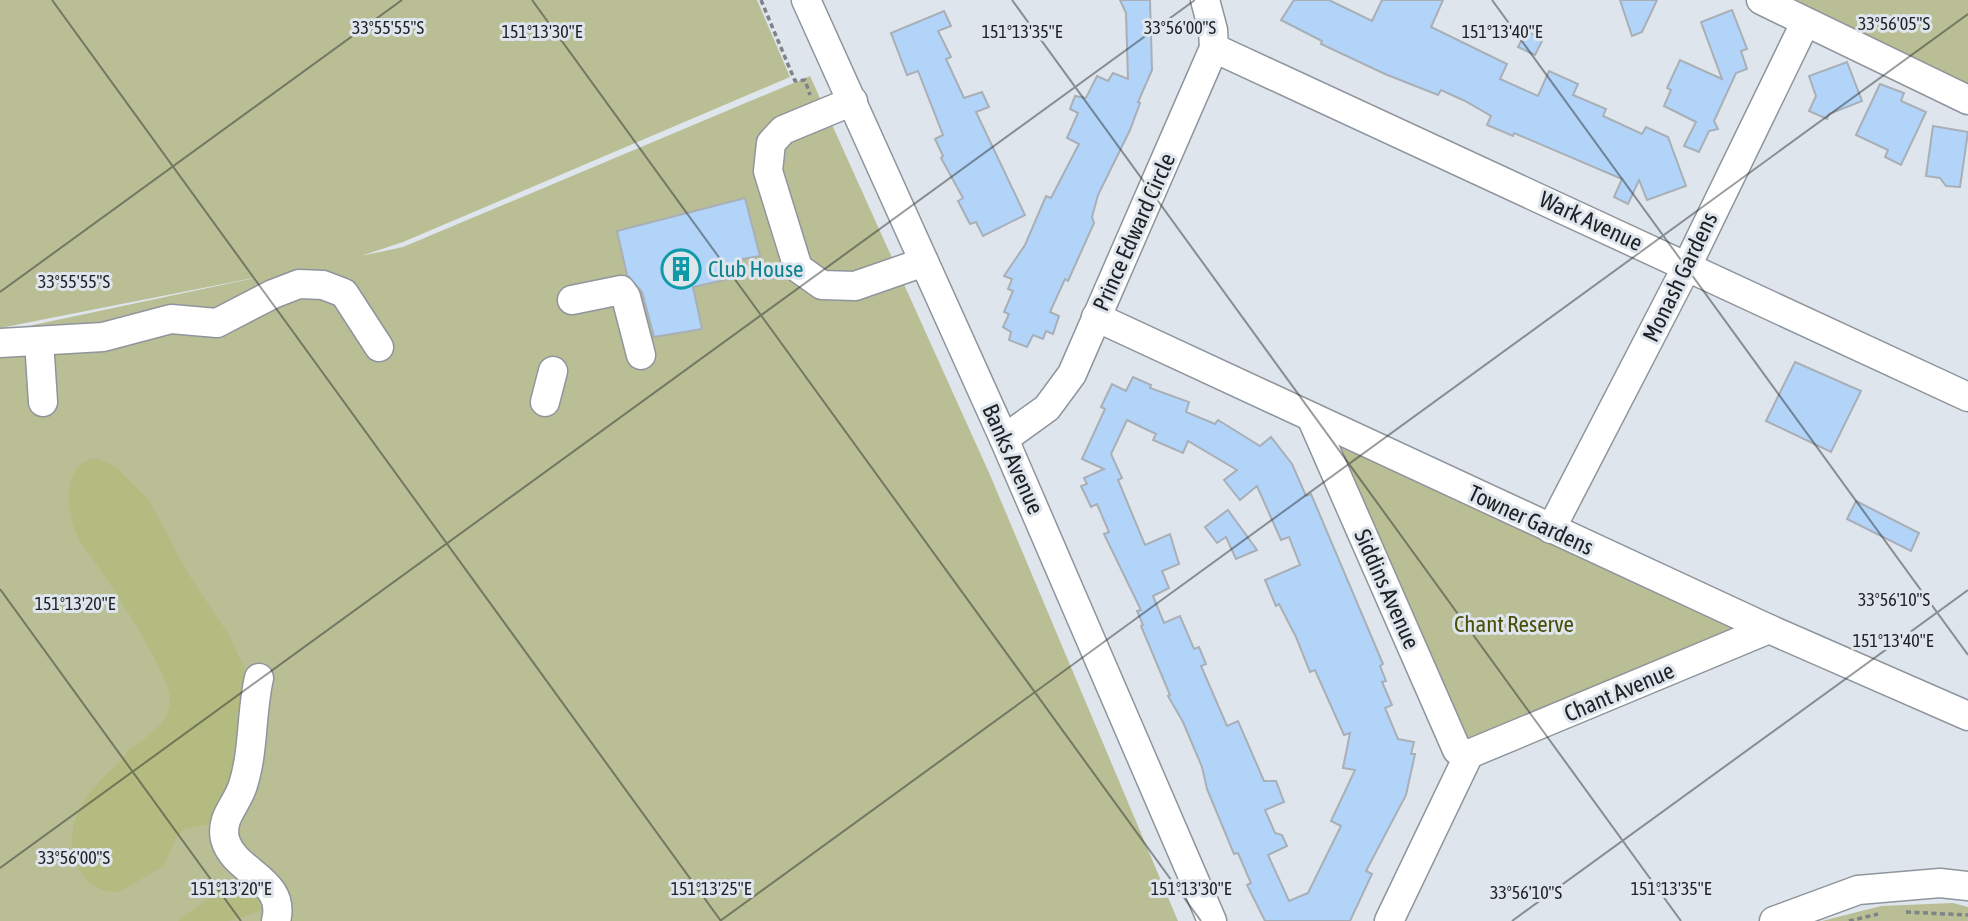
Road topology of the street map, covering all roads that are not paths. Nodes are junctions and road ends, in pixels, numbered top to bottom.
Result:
1 (806, 0) edge
2 (1205, 0) edge
3 (1761, 0) edge
4 (1805, 23) junction
5 (1214, 48) junction
6 (1968, 100) edge
7 (853, 102) junction
8 (924, 261) junction
9 (1687, 266) junction
10 (572, 299) dead end
11 (1096, 317) junction
12 (38, 341) junction
13 (0, 343) edge
14 (379, 347) dead end
15 (641, 355) dead end
16 (553, 371) dead end
17 (1968, 397) edge
18 (43, 402) dead end
19 (545, 402) dead end
20 (1311, 417) junction
21 (1004, 439) junction
22 (1551, 529) junction
23 (1769, 629) junction
24 (260, 678) dead end
25 (1968, 716) edge
26 (1469, 754) junction
27 (1966, 878) edge
28 (276, 921) edge
29 (1212, 921) edge
30 (1389, 921) edge
31 (1774, 921) edge

1 - 7 street, Banks Avenue
2 - 5 street
3 - 4 street
4 - 6 street
4 - 9 street, Monash Gardens
5 - 9 street, Wark Avenue
5 - 11 street, Prince Edward Circle
7 - 8 street, Banks Avenue
7 - 8 street
8 - 21 street, Banks Avenue
9 - 17 street, Wark Avenue
9 - 22 street, Monash Gardens
10 - 15 street
11 - 20 street, Towner Gardens
11 - 21 street, Prince Edward Circle
12 - 13 street
12 - 14 street
12 - 18 street
16 - 19 street
20 - 22 street, Towner Gardens
20 - 26 street, Siddins Avenue
21 - 29 street, Banks Avenue
22 - 23 street, Towner Gardens
23 - 25 street, Towner Gardens
23 - 26 street, Chant Avenue
24 - 28 street
26 - 30 street
27 - 31 street

